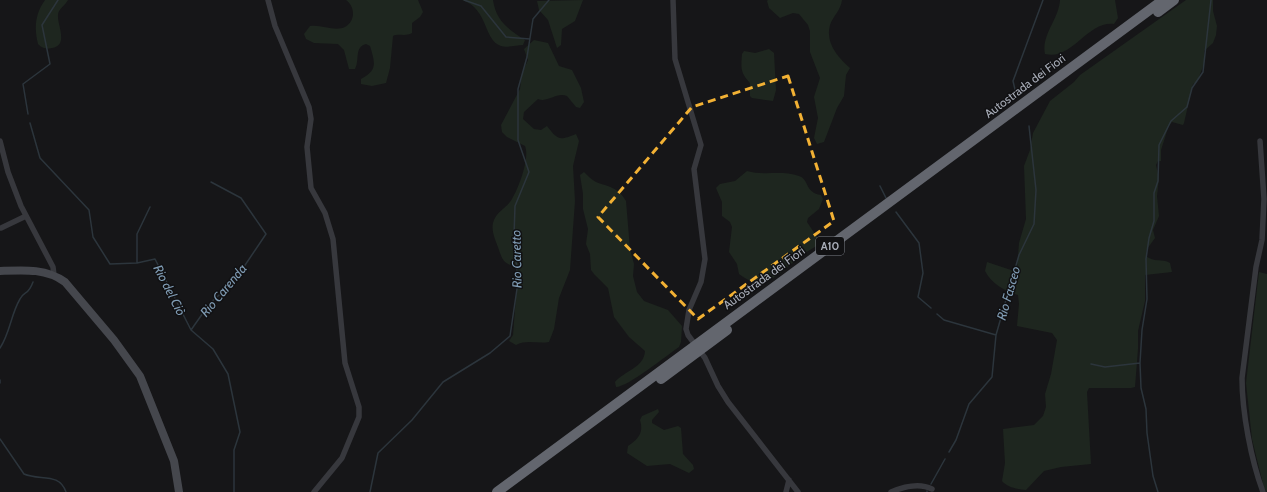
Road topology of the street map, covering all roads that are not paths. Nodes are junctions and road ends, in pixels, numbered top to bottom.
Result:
1 (268, 0) edge
2 (673, 0) edge
3 (1163, 0) edge
4 (1174, 0) edge
5 (0, 141) edge
6 (1260, 141) dead end
7 (1267, 191) edge
8 (1264, 199) junction
9 (26, 216) junction
10 (1, 228) dead end
11 (0, 271) edge
12 (54, 275) junction
13 (789, 480) junction
14 (932, 489) dead end
15 (179, 492) edge
16 (314, 492) edge
17 (497, 492) edge
18 (508, 492) edge
19 (786, 492) edge
20 (798, 492) edge
21 (891, 492) edge
22 (1262, 492) edge

1 - 16 street
2 - 13 street
3 - 17 highway, Autostrada dei Fiori / A10
4 - 18 highway, Autostrada dei Fiori / A10
5 - 9 street
6 - 8 street
7 - 8 street
8 - 22 street
9 - 10 street
9 - 12 street
11 - 12 main road
12 - 15 main road
13 - 19 street
13 - 20 street
14 - 21 street

